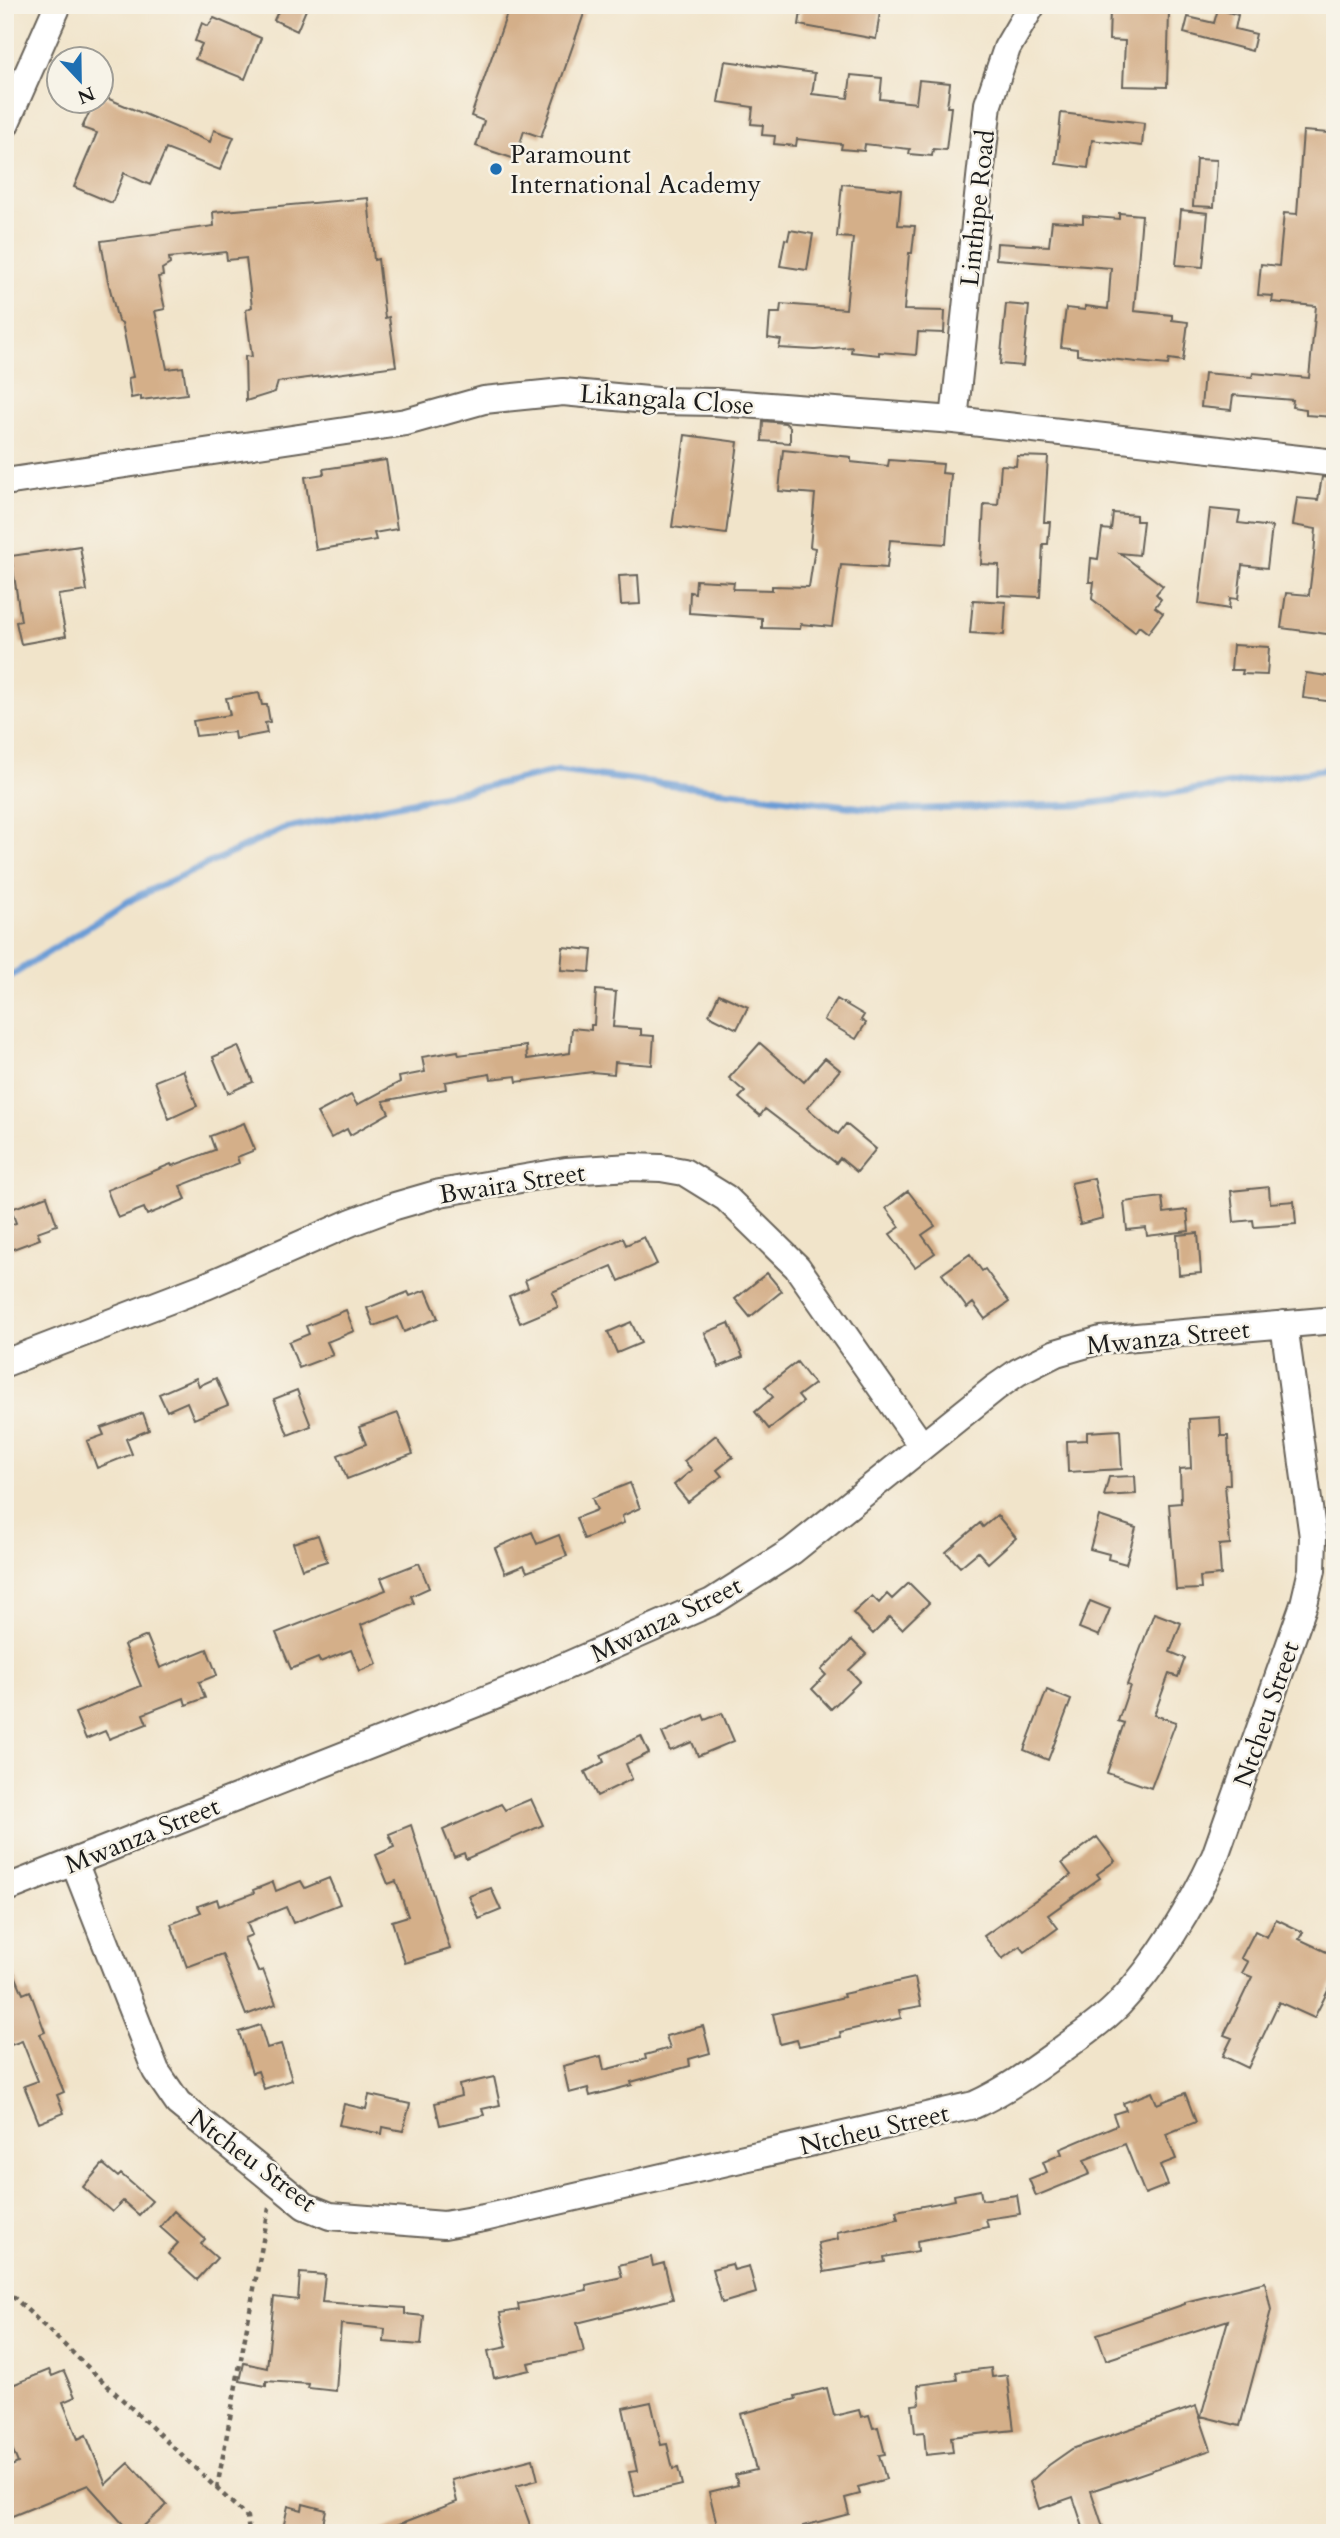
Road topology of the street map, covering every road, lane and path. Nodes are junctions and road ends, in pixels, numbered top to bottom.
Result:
1 (58, 5) edge
2 (1032, 5) edge
3 (5, 125) edge
4 (954, 420) junction
5 (1335, 463) edge
6 (5, 482) edge
7 (1335, 1320) edge
8 (1284, 1324) junction
9 (5, 1363) edge
10 (922, 1446) junction
11 (74, 1863) junction
12 (5, 1889) edge
13 (274, 2181) junction
14 (5, 2289) edge
15 (217, 2489) junction
16 (249, 2533) edge

1 - 3 street
2 - 4 street, Linthipe Road
4 - 5 street, Likangala Close
4 - 6 street, Likangala Close
7 - 8 street, Mwanza Street
8 - 10 street, Mwanza Street
8 - 13 street, Ntcheu Street
9 - 10 street, Bwaira Street
10 - 11 street, Mwanza Street
11 - 12 street, Mwanza Street
11 - 13 street, Ntcheu Street
13 - 15 path
14 - 15 path
15 - 16 path

